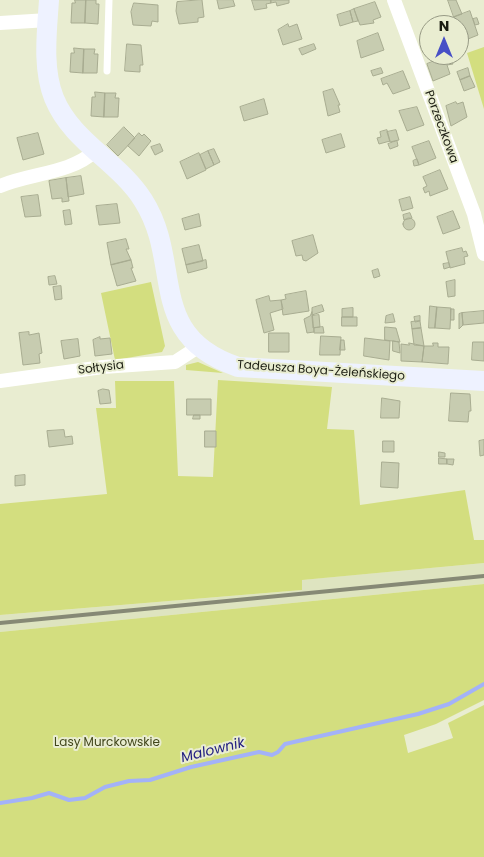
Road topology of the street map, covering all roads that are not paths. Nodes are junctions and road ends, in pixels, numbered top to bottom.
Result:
1 (49, 0) edge
2 (109, 0) edge
3 (394, 0) edge
4 (48, 20) junction
5 (0, 23) edge
6 (107, 71) dead end
7 (95, 151) junction
8 (0, 186) edge
9 (484, 254) edge
10 (198, 348) junction
11 (0, 381) edge
12 (484, 381) edge

1 - 4 street, Tadeusza Boya-Żeleńskiego
2 - 6 lane
3 - 9 street, Porzeczkowa
4 - 5 street
4 - 7 street, Tadeusza Boya-Żeleńskiego
7 - 8 street
7 - 10 street, Tadeusza Boya-Żeleńskiego
10 - 11 street, Sołtysia
10 - 12 street, Tadeusza Boya-Żeleńskiego

